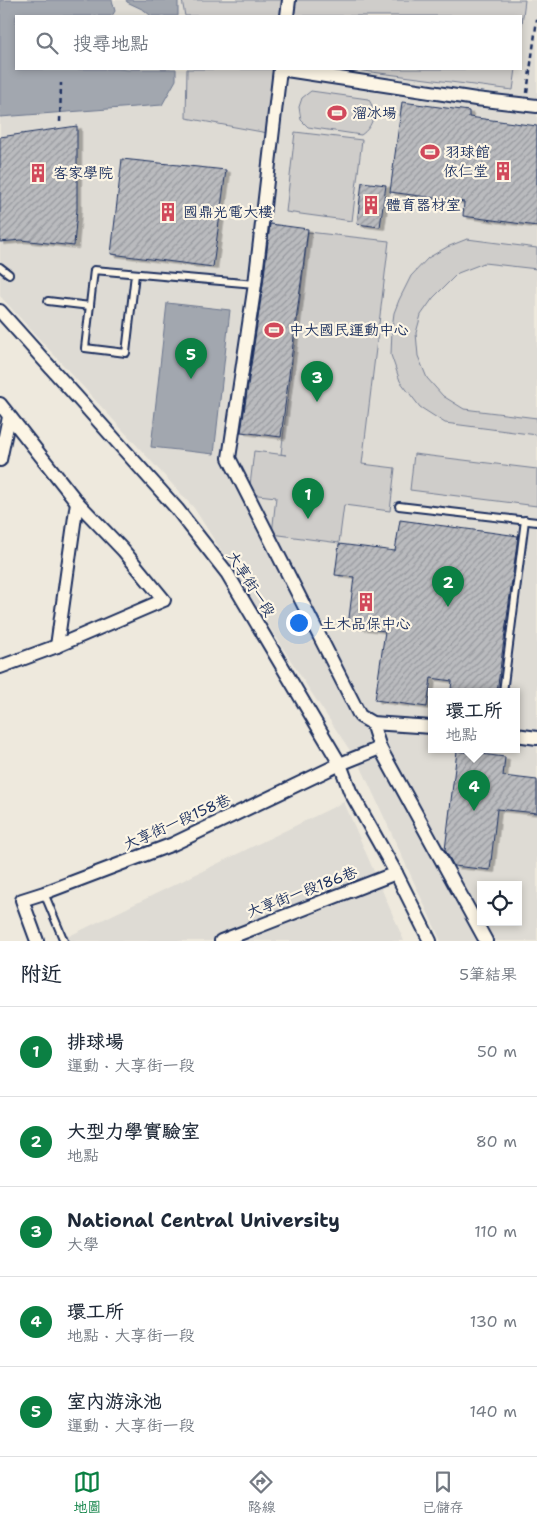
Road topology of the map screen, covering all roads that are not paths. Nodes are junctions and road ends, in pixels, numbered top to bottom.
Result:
1 (289, 0) edge
2 (287, 15) edge
3 (280, 70) edge
4 (287, 70) edge
5 (531, 106) edge
6 (0, 267) edge
7 (9, 274) dead end
8 (135, 274) junction
9 (255, 284) junction
10 (48, 300) dead end
11 (90, 306) junction
12 (0, 311) edge
13 (0, 404) edge
14 (9, 417) junction
15 (0, 460) edge
16 (78, 502) junction
17 (399, 506) dead end
18 (525, 520) junction
19 (537, 522) edge
20 (56, 646) junction
21 (0, 667) edge
22 (504, 688) edge
23 (372, 723) junction
24 (428, 727) edge
25 (520, 736) edge
26 (537, 738) edge
27 (380, 748) junction
28 (340, 764) junction
29 (396, 873) junction
30 (44, 893) junction
31 (37, 941) edge
32 (64, 941) edge
33 (221, 941) edge
34 (430, 941) edge
35 (486, 941) edge

1 - 2 street
3 - 9 street
4 - 5 street
6 - 7 lane
8 - 9 lane
8 - 11 lane
8 - 11 lane
9 - 23 street
10 - 11 lane
12 - 28 street, 大享街一段
13 - 14 street
14 - 15 street
14 - 16 street
16 - 20 street
16 - 20 street
17 - 18 lane
18 - 19 lane
18 - 22 lane
20 - 21 street
23 - 24 street
23 - 27 street
25 - 26 street
27 - 28 street, 大享街一段158巷
27 - 35 street
28 - 29 street, 大享街一段
28 - 30 street, 大享街一段158巷
29 - 33 street, 大享街一段186巷
29 - 34 street, 大享街一段
30 - 31 street, 大享街一段158巷
30 - 32 lane

